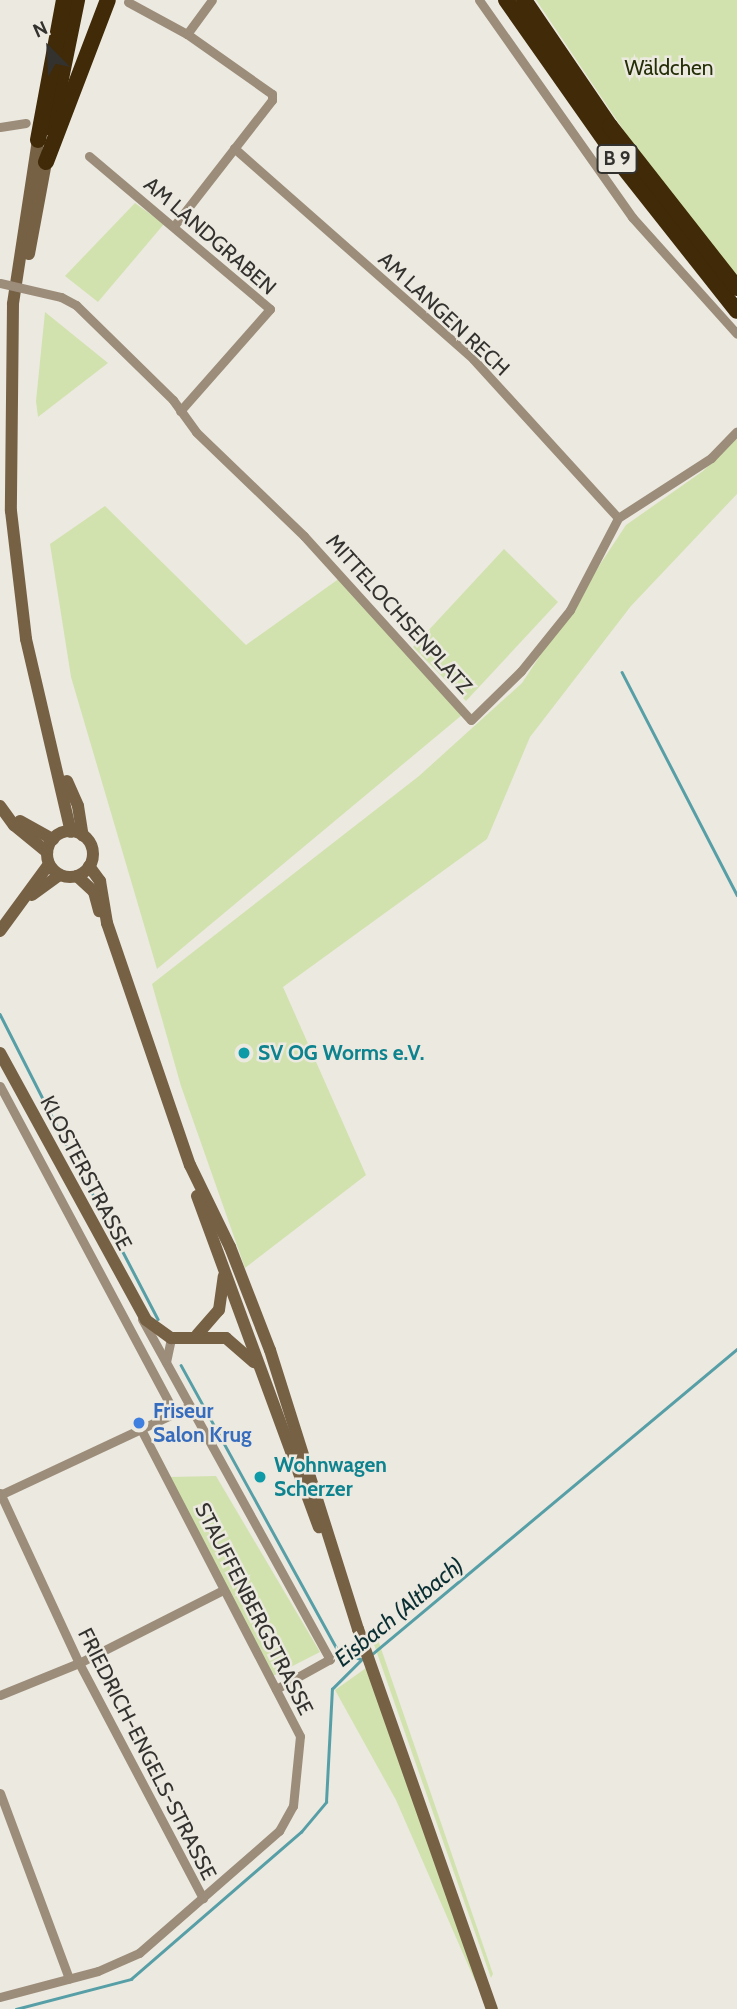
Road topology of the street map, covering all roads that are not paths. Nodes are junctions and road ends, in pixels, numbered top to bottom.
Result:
1 (64, 0) edge
2 (77, 0) edge
3 (108, 0) edge
4 (212, 0) edge
5 (479, 0) edge
6 (506, 0) edge
7 (524, 0) edge
8 (128, 2) dead end
9 (187, 34) junction
10 (26, 123) dead end
11 (0, 127) edge
12 (38, 140) joint
13 (234, 148) junction
14 (89, 156) dead end
15 (46, 162) junction
16 (174, 226) junction
17 (0, 284) edge
18 (737, 288) edge
19 (737, 312) edge
20 (737, 334) edge
21 (180, 411) junction
22 (737, 431) edge
23 (618, 518) junction
24 (0, 805) edge
25 (77, 834) junction
26 (53, 839) junction
27 (48, 858) junction
28 (89, 866) junction
29 (60, 875) junction
30 (77, 876) junction
31 (15, 908) junction
32 (0, 931) edge
33 (0, 1053) edge
34 (0, 1086) edge
35 (161, 1088) junction
36 (224, 1268) junction
37 (139, 1311) junction
38 (194, 1337) junction
39 (172, 1338) junction
40 (166, 1362) junction
41 (262, 1374) junction
42 (190, 1406) junction
43 (175, 1414) junction
44 (142, 1431) junction
45 (0, 1494) edge
46 (223, 1590) junction
47 (358, 1629) junction
48 (79, 1663) junction
49 (276, 1689) junction
50 (0, 1695) edge
51 (0, 1793) edge
52 (203, 1898) junction
53 (69, 1979) junction
54 (0, 1997) edge
55 (492, 2009) edge

1 - 12 highway
2 - 15 highway
3 - 15 highway
4 - 9 street
5 - 20 street
6 - 19 highway, B 9
7 - 18 highway, B 9
8 - 9 street
9 - 13 street
10 - 11 street
12 - 25 main road
13 - 16 street
13 - 23 street, AM LANGEN RECH
14 - 16 street, AM LANDGRABEN
15 - 25 main road
16 - 21 street, AM LANDGRABEN
17 - 21 street, MITTELOCHSENPLATZ, bridge
21 - 23 street, MITTELOCHSENPLATZ
22 - 23 street, MITTELOCHSENPLATZ
24 - 26 main road
24 - 27 main road
25 - 26 main road
25 - 28 main road
26 - 27 main road
27 - 29 main road
27 - 31 main road
28 - 30 main road
28 - 35 main road
29 - 30 main road
29 - 31 main road
30 - 35 main road
31 - 32 main road
33 - 37 main road, KLOSTERSTRASSE
34 - 43 street
35 - 36 main road
35 - 47 main road
36 - 38 main road
36 - 41 main road
37 - 39 main road, KLOSTERSTRASSE
37 - 40 street, KLOSTERSTRASSE
38 - 39 main road
38 - 41 main road
39 - 40 street
40 - 42 street, KLOSTERSTRASSE
41 - 47 main road
42 - 43 street
42 - 49 street, KLOSTERSTRASSE
43 - 44 street
44 - 45 street
44 - 46 street, STAUFFENBERGSTRASSE
45 - 48 street, FRIEDRICH-ENGELS-STRASSE
46 - 48 street
46 - 49 street, STAUFFENBERGSTRASSE
47 - 55 main road
48 - 50 street
48 - 52 street, FRIEDRICH-ENGELS-STRASSE
49 - 52 street, STAUFFENBERGSTRASSE
51 - 53 street
52 - 53 street, FRIEDRICH-ENGELS-STRASSE
53 - 54 street, FRIEDRICH-ENGELS-STRASSE

